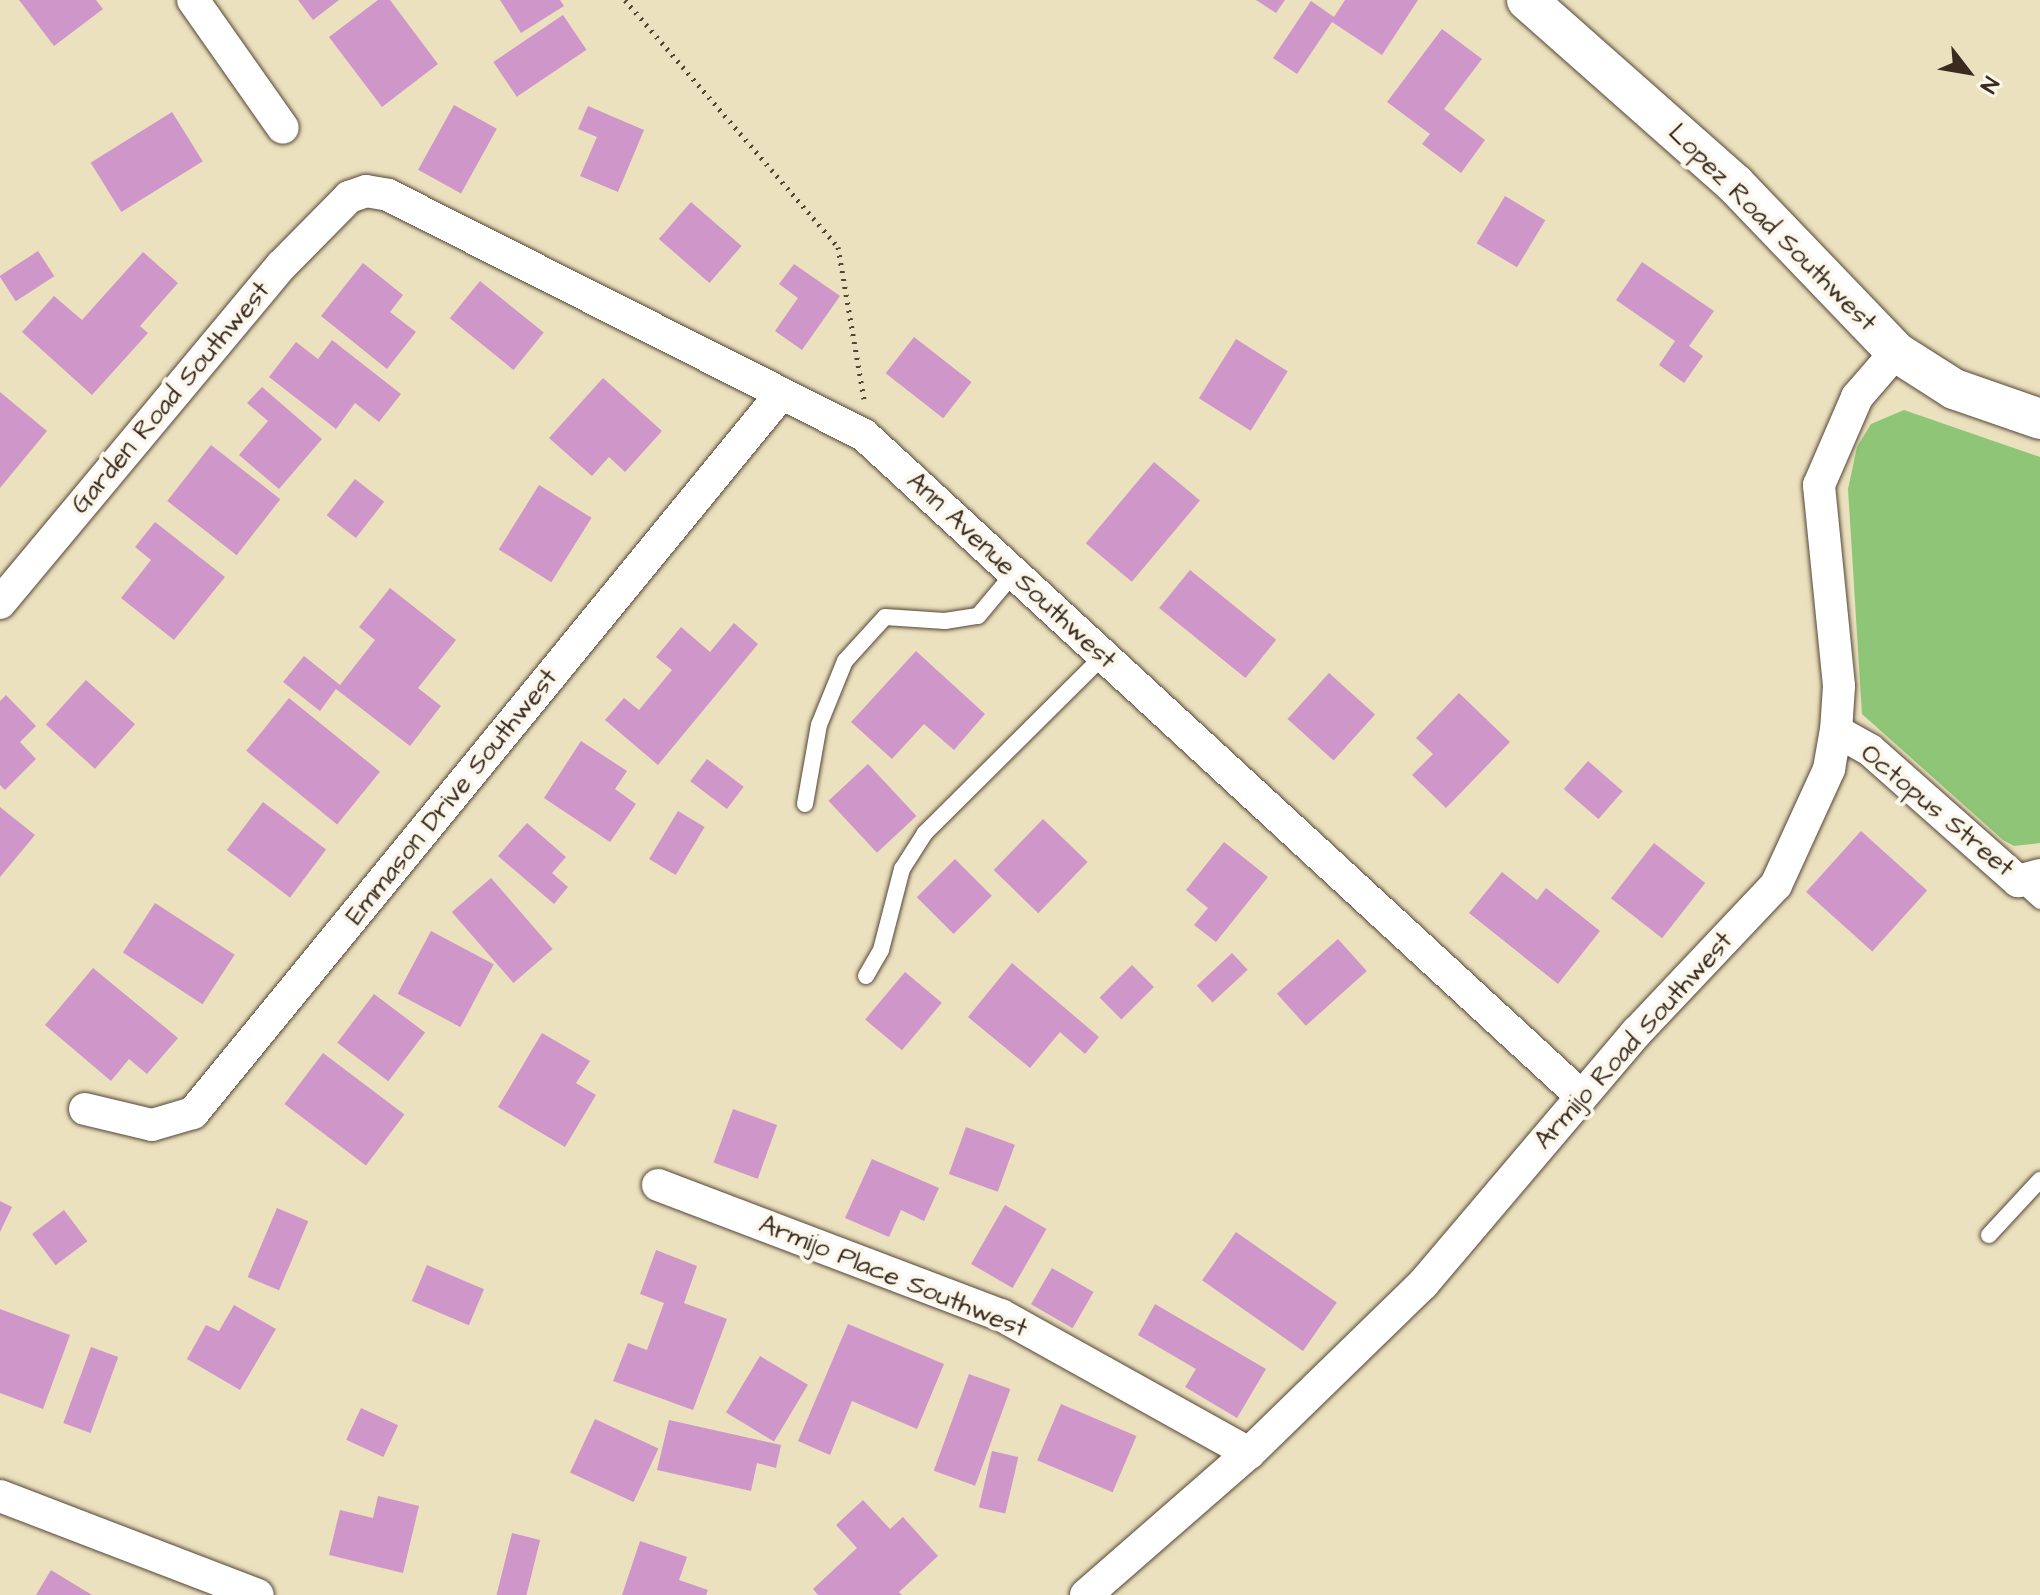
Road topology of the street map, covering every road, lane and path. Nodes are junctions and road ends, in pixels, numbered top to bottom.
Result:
1 (193, 0) edge
2 (625, 0) edge
3 (1527, 0) edge
4 (283, 128) dead end
5 (349, 197) joint
6 (1896, 352) junction
7 (781, 394) junction
8 (2040, 419) edge
9 (872, 443) junction
10 (1014, 573) junction
11 (0, 603) edge
12 (1103, 656) junction
13 (1836, 731) junction
14 (805, 804) dead end
15 (2033, 886) edge
16 (866, 976) dead end
17 (1581, 1096) junction
18 (85, 1109) dead end
19 (2040, 1180) edge
20 (658, 1185) dead end
21 (1989, 1235) dead end
22 (1249, 1453) junction
23 (0, 1496) edge
24 (237, 1591) edge
25 (1086, 1595) edge

1 - 4 street
2 - 9 path
3 - 6 street, Lopez Road Southwest
5 - 7 street, Ann Avenue Southwest
5 - 11 street, Garden Road Southwest
6 - 8 street, Lopez Road Southwest
6 - 13 street, Armijo Road Southwest
7 - 9 street, Ann Avenue Southwest
7 - 18 street, Emmason Drive Southwest
9 - 10 street, Ann Avenue Southwest
10 - 12 street, Ann Avenue Southwest
10 - 14 lane
12 - 16 lane
12 - 17 street, Ann Avenue Southwest
13 - 15 street, Octopus Street
13 - 17 street, Armijo Road Southwest
17 - 22 street, Armijo Road Southwest
19 - 21 lane
20 - 22 street, Armijo Place Southwest
22 - 25 street, Armijo Road Southwest
23 - 24 street

